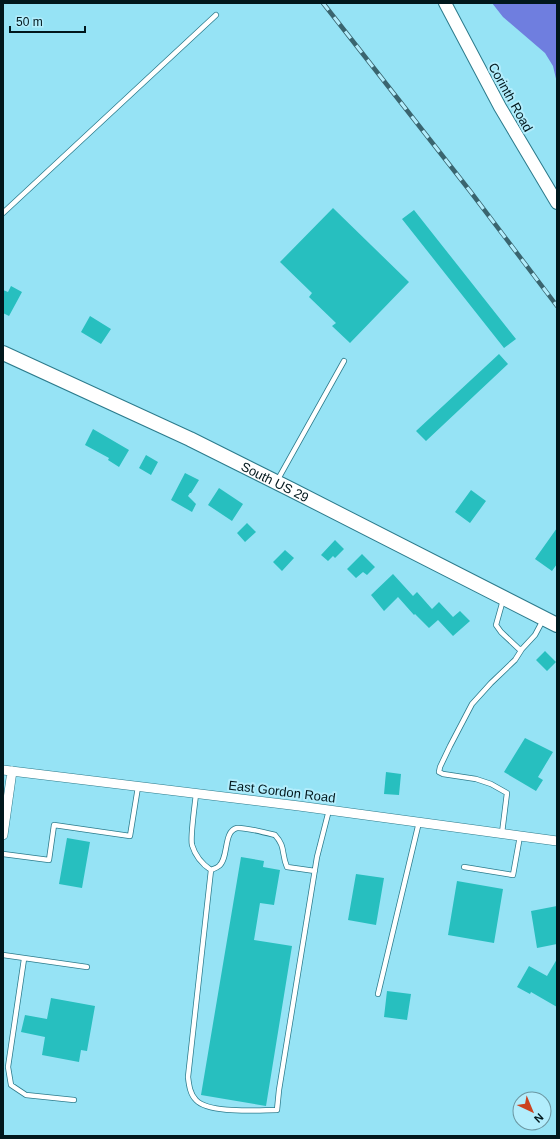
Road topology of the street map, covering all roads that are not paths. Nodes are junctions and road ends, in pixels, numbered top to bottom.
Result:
1 (445, 3) edge
2 (216, 16) dead end
3 (557, 203) edge
4 (3, 213) edge
5 (3, 353) edge
6 (344, 361) dead end
7 (276, 482) junction
8 (503, 598) junction
9 (544, 619) junction
10 (557, 625) edge
11 (522, 649) junction
12 (7, 771) edge
13 (138, 787) junction
14 (196, 794) junction
15 (329, 810) junction
16 (419, 822) junction
17 (502, 834) junction
18 (3, 835) edge
19 (520, 836) junction
20 (557, 841) edge
21 (3, 854) edge
22 (464, 866) dead end
23 (211, 870) junction
24 (315, 871) junction
25 (3, 956) edge
26 (24, 958) junction
27 (87, 967) dead end
28 (378, 994) dead end
29 (74, 1100) dead end

1 - 3 street, Corinth Road
2 - 4 lane
5 - 7 main road, South US 29
6 - 7 lane
7 - 8 main road, South US 29
8 - 9 main road, South US 29
8 - 11 lane
9 - 10 main road, South US 29
9 - 11 lane
11 - 17 lane
12 - 13 street, East Gordon Road
12 - 18 street
13 - 14 street, East Gordon Road
13 - 21 lane
14 - 15 street, East Gordon Road
14 - 23 lane
15 - 16 street, East Gordon Road
15 - 24 lane
16 - 17 street, East Gordon Road
16 - 28 lane
17 - 19 street, East Gordon Road
19 - 20 street, East Gordon Road
19 - 22 lane
23 - 24 lane
23 - 24 lane
25 - 26 lane
26 - 27 lane
26 - 29 lane

